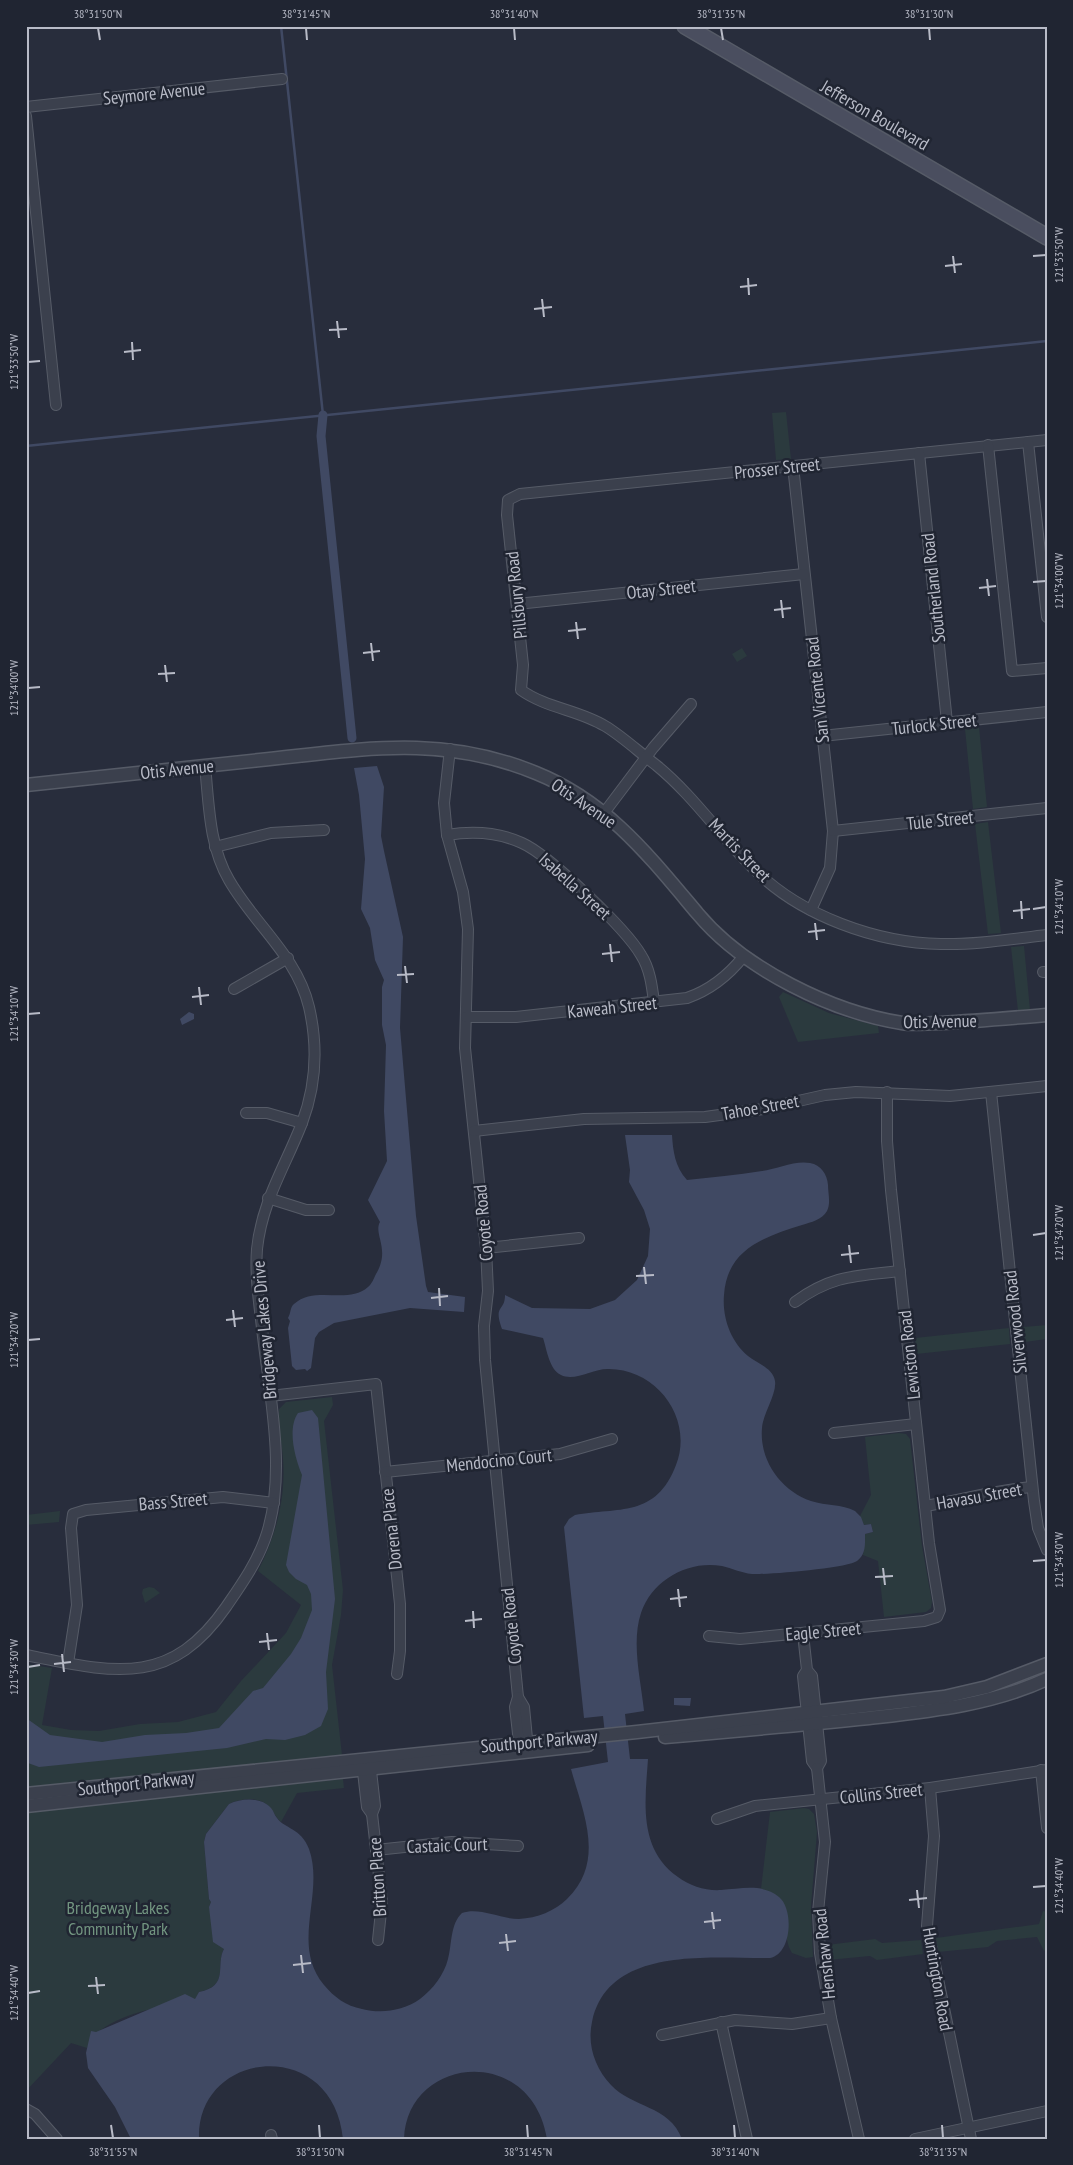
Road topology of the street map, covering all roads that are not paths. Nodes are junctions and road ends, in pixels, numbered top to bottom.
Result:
1 (685, 26) edge
2 (282, 80) dead end
3 (26, 107) edge
4 (26, 116) edge
5 (1047, 237) edge
6 (56, 405) dead end
7 (1047, 440) edge
8 (1028, 442) junction
9 (988, 446) junction
10 (918, 453) junction
11 (793, 466) junction
12 (508, 500) joint
13 (804, 574) junction
14 (1045, 587) edge
15 (517, 604) junction
16 (1047, 617) edge
17 (1047, 668) edge
18 (521, 690) joint
19 (691, 704) dead end
20 (1047, 712) edge
21 (947, 722) junction
22 (822, 736) junction
23 (450, 750) junction
24 (645, 758) junction
25 (205, 766) junction
26 (26, 785) edge
27 (1047, 808) edge
28 (604, 813) junction
29 (324, 830) dead end
30 (833, 831) junction
31 (447, 835) junction
32 (215, 847) junction
33 (811, 910) junction
34 (1047, 935) edge
35 (742, 957) junction
36 (288, 958) junction
37 (234, 989) dead end
38 (654, 1002) junction
39 (1047, 1015) edge
40 (466, 1017) junction
41 (1047, 1086) edge
42 (887, 1092) junction
43 (991, 1092) junction
44 (246, 1113) dead end
45 (302, 1123) junction
46 (474, 1131) junction
47 (268, 1198) junction
48 (329, 1210) dead end
49 (579, 1238) dead end
50 (486, 1248) junction
51 (900, 1271) junction
52 (795, 1302) dead end
53 (270, 1396) junction
54 (916, 1424) junction
55 (834, 1433) dead end
56 (612, 1439) dead end
57 (493, 1460) junction
58 (385, 1472) junction
59 (1032, 1487) junction
60 (274, 1503) junction
61 (925, 1506) junction
62 (1047, 1550) edge
63 (936, 1617) joint
64 (803, 1634) junction
65 (708, 1636) dead end
66 (26, 1656) edge
67 (68, 1663) junction
68 (1047, 1664) edge
69 (397, 1674) dead end
70 (1047, 1679) edge
71 (812, 1717) junction
72 (524, 1748) junction
73 (366, 1765) junction
74 (1044, 1770) edge
75 (930, 1788) junction
76 (26, 1794) edge
77 (821, 1799) junction
78 (26, 1806) edge
79 (717, 1819) dead end
80 (1047, 1828) edge
81 (518, 1846) dead end
82 (376, 1850) junction
83 (378, 1940) dead end
84 (831, 2018) junction
85 (721, 2022) junction
86 (662, 2035) dead end
87 (26, 2108) edge
88 (1047, 2111) edge
89 (968, 2127) junction
90 (57, 2139) edge
91 (747, 2139) edge
92 (859, 2139) edge
93 (915, 2139) edge
94 (971, 2139) edge

1 - 5 main road, Jefferson Boulevard
2 - 3 street, Seymore Avenue
4 - 6 street
7 - 8 street, Prosser Street
8 - 9 street, Prosser Street
8 - 14 street
9 - 10 street, Prosser Street
9 - 17 street
10 - 11 street, Prosser Street
10 - 21 street, Southerland Road
11 - 12 street, Prosser Street
11 - 13 street, San Vicente Road
12 - 15 street, Pillsbury Road
13 - 15 street, Otay Street
13 - 22 street, San Vicente Road
14 - 16 street
15 - 18 street, Pillsbury Road
18 - 24 street, Martis Street
19 - 24 street
20 - 21 street, Turlock Street
21 - 22 street, Turlock Street
22 - 30 street, San Vicente Road
23 - 25 street, Otis Avenue
23 - 28 street, Otis Avenue
23 - 31 street, Coyote Road
24 - 28 street
24 - 33 street, Martis Street
25 - 26 street, Otis Avenue
25 - 32 street, Bridgeway Lakes Drive
27 - 30 street, Tule Street
28 - 35 street, Otis Avenue
29 - 32 street
30 - 33 street, San Vicente Road
31 - 38 street, Isabella Street
31 - 40 street, Coyote Road
32 - 36 street, Bridgeway Lakes Drive
33 - 34 street, Martis Street
35 - 38 street, Kaweah Street
35 - 39 street, Otis Avenue
36 - 37 street
36 - 45 street, Bridgeway Lakes Drive
38 - 40 street, Kaweah Street
40 - 46 street, Coyote Road
41 - 43 street, Tahoe Street
42 - 43 street, Tahoe Street
42 - 46 street, Tahoe Street
42 - 51 street, Lewiston Road
43 - 59 street, Silverwood Road
44 - 45 street
45 - 47 street, Bridgeway Lakes Drive
46 - 50 street, Coyote Road
47 - 48 street
47 - 53 street, Bridgeway Lakes Drive
49 - 50 street
50 - 57 street, Coyote Road
51 - 52 street
51 - 54 street, Lewiston Road
53 - 58 street, Dorena Place
53 - 60 street, Bridgeway Lakes Drive
54 - 55 street
54 - 61 street, Lewiston Road
56 - 57 street, Mendocino Court
57 - 58 street, Mendocino Court
57 - 72 street, Coyote Road
58 - 69 street, Dorena Place
59 - 61 street, Havasu Street
59 - 62 street, Silverwood Road
60 - 67 street, Bridgeway Lakes Drive
60 - 67 street, Bass Street
61 - 63 street, Lewiston Road
63 - 64 street, Eagle Street
64 - 65 street, Eagle Street
64 - 71 street, Henshaw Road
66 - 67 street, Bridgeway Lakes Drive
68 - 71 street, Southport Parkway
70 - 71 street, Southport Parkway
71 - 72 street, Southport Parkway
71 - 77 street, Henshaw Road
72 - 73 street, Southport Parkway
73 - 76 street, Southport Parkway
73 - 78 street, Southport Parkway
73 - 82 street, Britton Place
74 - 75 street, Collins Street
74 - 80 street
75 - 77 street, Collins Street
75 - 89 street, Huntington Road
77 - 79 street, Collins Street
77 - 84 street, Henshaw Road
81 - 82 street, Castaic Court
82 - 83 street, Britton Place
84 - 85 street
84 - 92 street, Henshaw Road
85 - 86 street
85 - 91 street
87 - 90 street
88 - 89 street
89 - 93 street
89 - 94 street, Huntington Road

